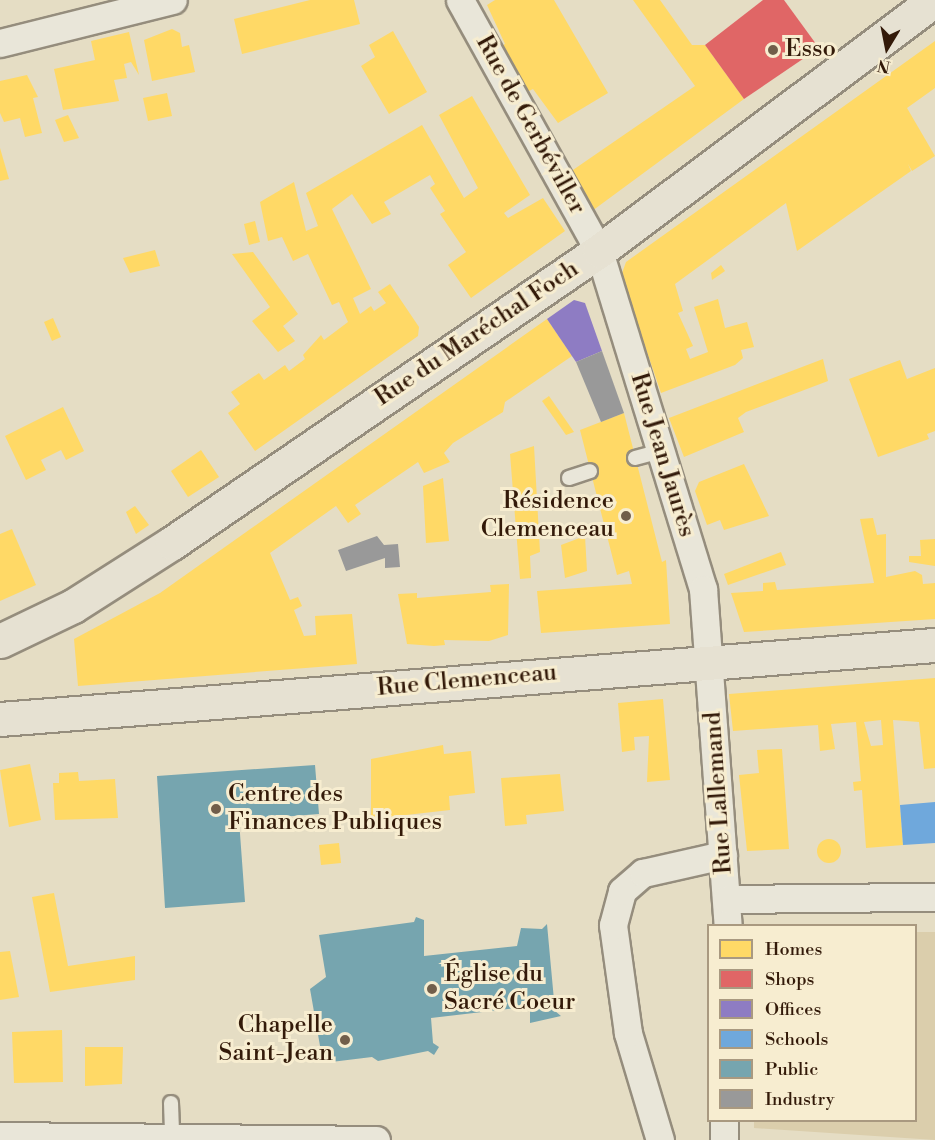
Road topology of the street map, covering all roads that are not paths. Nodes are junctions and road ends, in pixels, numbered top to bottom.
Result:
1 (173, 0) edge
2 (460, 0) edge
3 (935, 0) edge
4 (0, 43) edge
5 (599, 251) junction
6 (590, 471) dead end
7 (569, 478) dead end
8 (0, 641) edge
9 (935, 645) edge
10 (709, 661) junction
11 (0, 719) edge
12 (723, 855) junction
13 (935, 897) edge
14 (727, 912) edge
15 (171, 1103) dead end
16 (724, 1122) edge
17 (0, 1136) edge
18 (172, 1138) junction
19 (376, 1140) edge
20 (660, 1140) edge
21 (724, 1140) edge

1 - 4 street
2 - 5 street, Rue de Gerbéviller
3 - 5 main road, Rue du Maréchal Foch
5 - 8 main road, Rue du Maréchal Foch
5 - 10 street, Rue Jean Jaurès
6 - 7 lane
9 - 10 main road, Rue Clemenceau
10 - 11 main road, Rue Clemenceau
10 - 12 street, Rue Lallemand
12 - 14 street, Rue Lallemand
12 - 20 street
13 - 14 street
15 - 18 lane
16 - 21 street
17 - 18 street
18 - 19 street

